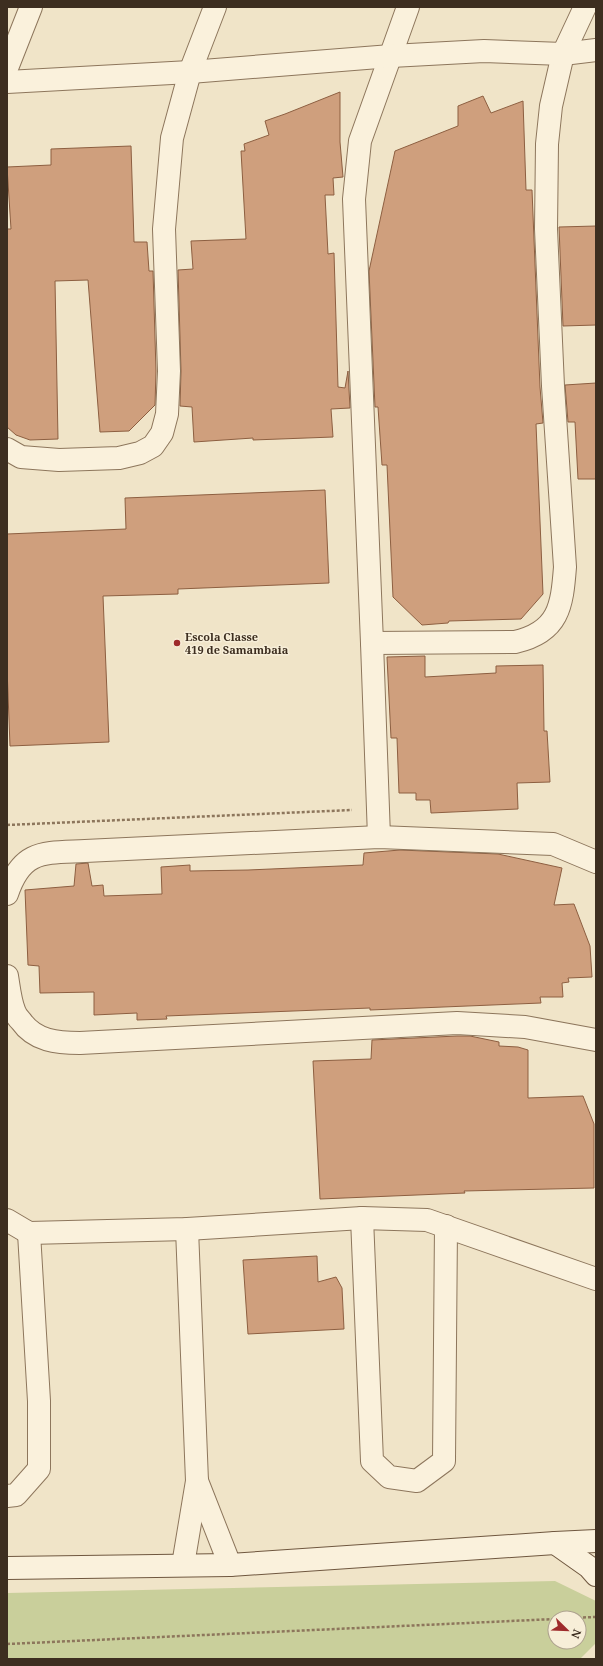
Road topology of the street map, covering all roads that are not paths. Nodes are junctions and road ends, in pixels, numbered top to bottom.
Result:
1 (32, 7) edge
2 (215, 7) edge
3 (408, 7) edge
4 (585, 7) edge
5 (596, 50) edge
6 (563, 54) junction
7 (391, 56) junction
8 (7, 68) edge
9 (190, 72) junction
10 (7, 82) edge
11 (7, 449) edge
12 (372, 643) junction
13 (379, 837) junction
14 (596, 862) edge
15 (7, 894) edge
16 (7, 976) edge
17 (596, 1040) edge
18 (362, 1218) junction
19 (7, 1220) edge
20 (446, 1226) junction
21 (187, 1229) junction
22 (28, 1233) junction
23 (596, 1279) edge
24 (197, 1481) junction
25 (7, 1496) edge
26 (596, 1541) edge
27 (556, 1543) junction
28 (183, 1565) junction
29 (230, 1565) junction
30 (7, 1568) edge
31 (596, 1575) edge

1 - 8 street
2 - 9 street
3 - 7 street
4 - 6 street
5 - 6 street
6 - 7 street
6 - 12 street
7 - 9 street
7 - 12 street
9 - 10 street
9 - 11 street
12 - 13 street
13 - 14 street
13 - 15 street
16 - 17 street
18 - 20 street
18 - 20 street
18 - 21 street
19 - 22 street
20 - 23 street
21 - 22 street
21 - 24 street
22 - 25 street
24 - 28 street
24 - 29 street
26 - 27 street
27 - 29 street
27 - 31 street
28 - 29 street
28 - 30 street

